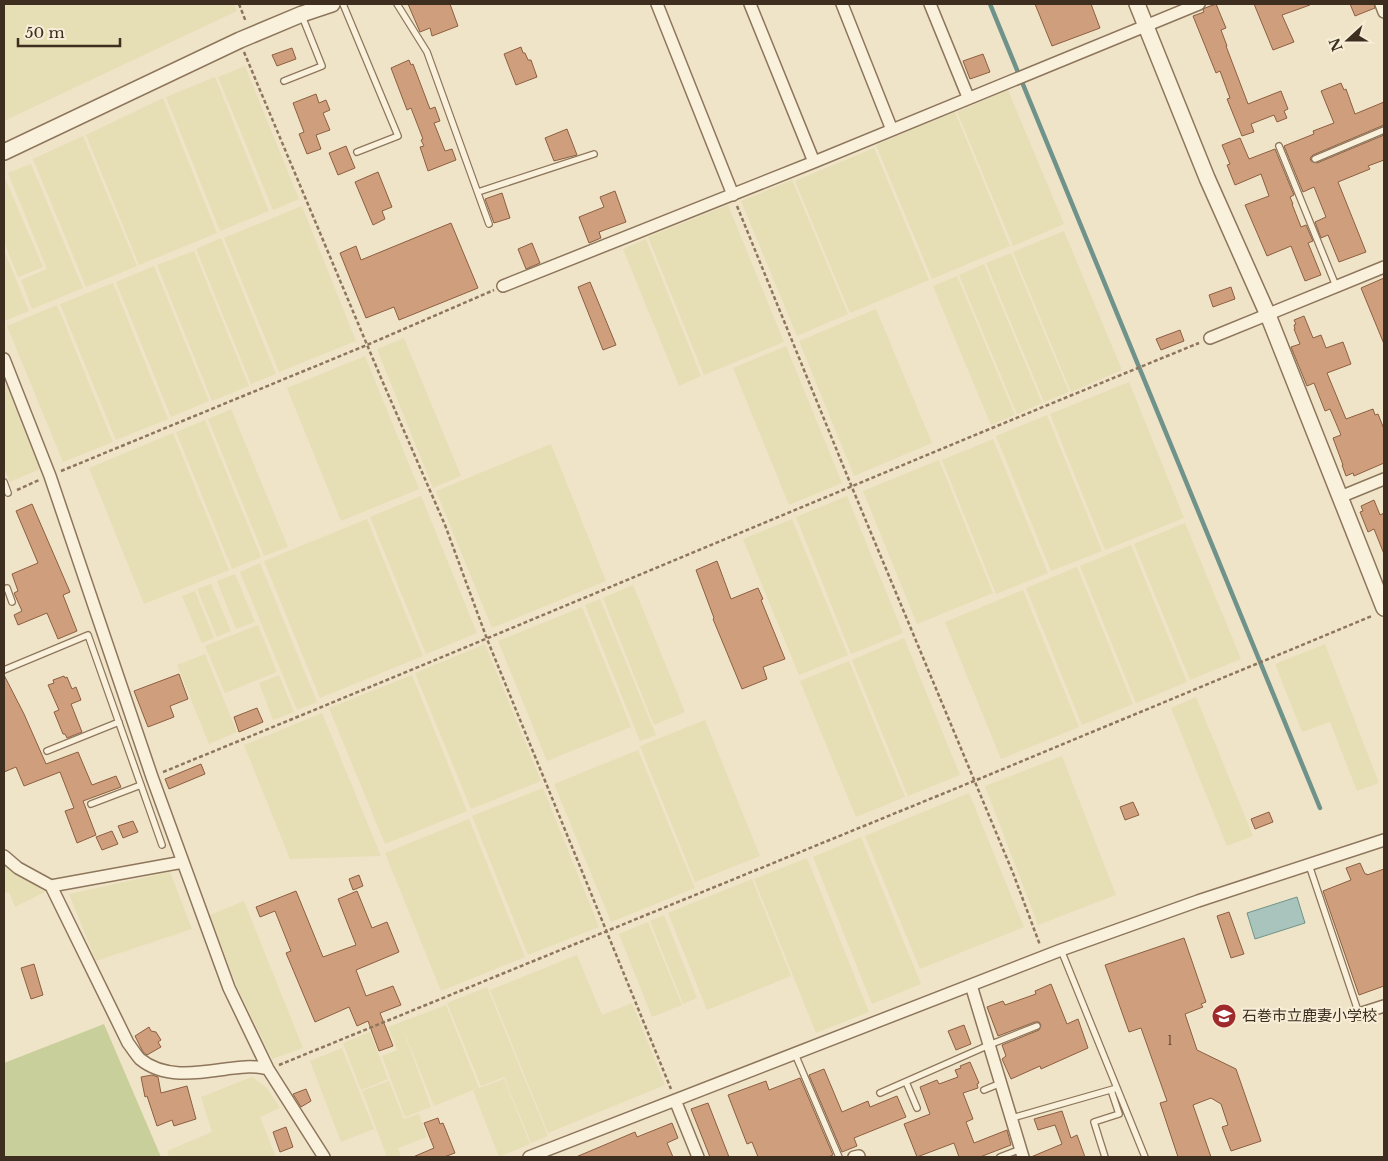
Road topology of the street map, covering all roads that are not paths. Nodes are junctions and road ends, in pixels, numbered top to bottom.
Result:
1 (332, 4) edge
2 (343, 4) edge
3 (397, 4) edge
4 (657, 4) edge
5 (750, 4) edge
6 (842, 4) edge
7 (930, 4) edge
8 (1137, 4) edge
9 (1199, 4) edge
10 (1381, 4) edge
11 (1384, 12) edge
12 (302, 14) junction
13 (1146, 26) junction
14 (284, 81) dead end
15 (968, 97) junction
16 (892, 130) junction
17 (1384, 130) edge
18 (1279, 146) dead end
19 (4, 152) edge
20 (357, 152) dead end
21 (594, 154) dead end
22 (1315, 159) dead end
23 (814, 162) junction
24 (478, 192) junction
25 (733, 195) junction
26 (489, 224) dead end
27 (1384, 267) edge
28 (503, 286) road end
29 (1336, 286) junction
30 (1268, 314) junction
31 (1210, 338) road end
32 (4, 359) edge
33 (1384, 479) edge
34 (4, 482) edge
35 (8, 493) road end
36 (1340, 496) junction
37 (4, 589) edge
38 (12, 602) dead end
39 (1380, 611) edge
40 (4, 670) edge
41 (119, 722) junction
42 (47, 751) dead end
43 (141, 785) junction
44 (91, 804) dead end
45 (1384, 840) edge
46 (162, 845) dead end
47 (4, 856) edge
48 (183, 862) junction
49 (1309, 865) junction
50 (51, 886) junction
51 (1061, 950) junction
52 (971, 986) junction
53 (1384, 1006) edge
54 (1359, 1014) joint
55 (1037, 1026) dead end
56 (989, 1045) junction
57 (795, 1054) junction
58 (268, 1069) junction
59 (906, 1082) junction
60 (1001, 1083) junction
61 (1114, 1089) junction
62 (984, 1090) dead end
63 (880, 1093) dead end
64 (675, 1100) junction
65 (917, 1108) dead end
66 (1012, 1118) junction
67 (1022, 1153) edge
68 (546, 1154) edge
69 (323, 1157) edge
70 (529, 1157) edge
71 (698, 1157) edge
72 (839, 1157) edge
73 (1000, 1157) edge
74 (1105, 1157) edge
75 (1145, 1157) edge

1 - 12 street
2 - 20 lane
3 - 24 lane
4 - 25 street
5 - 23 street
6 - 16 street
7 - 15 street
8 - 13 street
9 - 13 street
10 - 11 street
12 - 14 lane
12 - 19 street
13 - 15 street
13 - 30 street
15 - 16 street
16 - 23 street
17 - 22 lane
18 - 29 lane
21 - 24 lane
23 - 25 street
24 - 26 lane
25 - 28 street
27 - 29 street
29 - 30 street
30 - 31 street
30 - 36 street
32 - 48 street
33 - 36 street
34 - 35 lane
36 - 39 street
37 - 38 lane
40 - 41 lane
41 - 42 lane
41 - 43 lane
43 - 44 lane
43 - 46 lane
45 - 49 street
47 - 50 street
48 - 50 street
48 - 58 street
49 - 51 street
49 - 54 lane
50 - 58 street
51 - 52 street
51 - 61 lane
52 - 56 street
52 - 57 street
53 - 54 street
55 - 56 lane
56 - 59 lane
56 - 60 street
57 - 64 street
57 - 72 lane
58 - 69 street
59 - 63 lane
59 - 65 lane
60 - 62 lane
60 - 66 street
61 - 66 lane
61 - 74 lane
61 - 75 lane
64 - 68 street
64 - 71 street
66 - 67 street
67 - 73 lane
68 - 70 street

